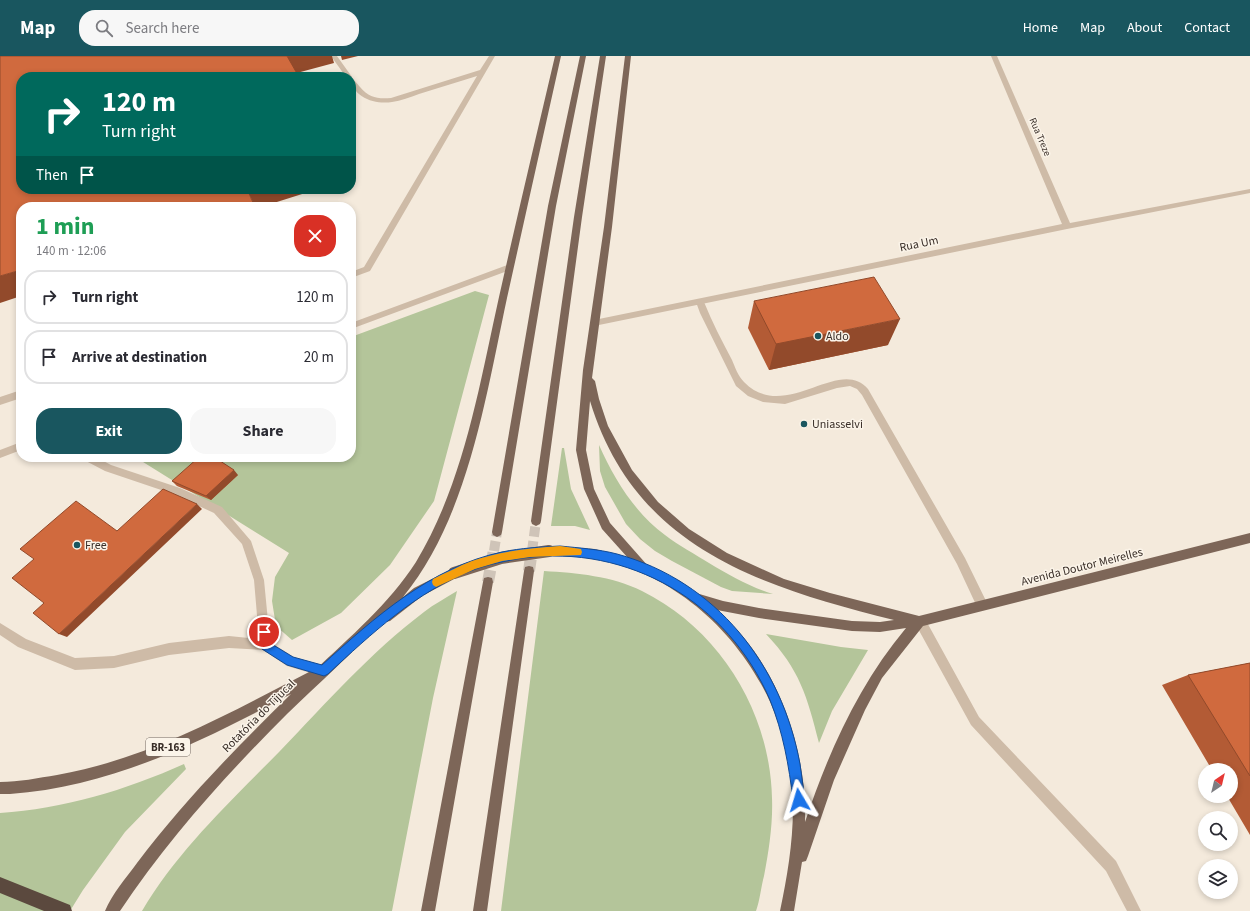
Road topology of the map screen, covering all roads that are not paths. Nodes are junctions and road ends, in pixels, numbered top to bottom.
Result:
1 (334, 56) edge
2 (492, 56) edge
3 (558, 56) edge
4 (583, 56) edge
5 (603, 56) edge
6 (628, 56) edge
7 (994, 56) edge
8 (345, 72) edge
9 (482, 72) junction
10 (356, 87) edge
11 (1250, 191) edge
12 (1067, 226) junction
13 (510, 267) junction
14 (356, 272) edge
15 (700, 302) junction
16 (594, 323) junction
17 (356, 324) edge
18 (588, 370) junction
19 (16, 396) edge
20 (0, 401) edge
21 (16, 448) edge
22 (0, 454) edge
23 (97, 462) edge
24 (536, 521) tunnel mouth
25 (497, 532) tunnel mouth
26 (1250, 538) edge
27 (644, 568) junction
28 (529, 571) tunnel mouth
29 (488, 582) tunnel mouth
30 (695, 598) junction
31 (982, 606) junction
32 (920, 621) junction
33 (0, 628) edge
34 (265, 645) junction
35 (352, 645) junction
36 (324, 671) junction
37 (0, 788) edge
38 (795, 875) junction
39 (0, 885) edge
40 (64, 911) edge
41 (112, 911) edge
42 (428, 911) edge
43 (480, 911) edge
44 (787, 911) edge
45 (1134, 911) edge

1 - 8 street
2 - 9 street
3 - 13 main road
4 - 25 main road
5 - 24 main road
6 - 16 main road
7 - 12 street, Rua Treze
9 - 10 street
9 - 14 street
11 - 12 street, Rua Um
12 - 15 street, Rua Um
13 - 17 street
13 - 35 main road
15 - 16 street, Rua Um
15 - 31 street
16 - 18 main road
18 - 27 main road
18 - 32 main road
19 - 20 street
21 - 22 street
23 - 34 street
26 - 31 main road, Avenida Doutor Meirelles
27 - 30 main road, Rotatória do Tijucal
27 - 35 main road, Rotatória do Tijucal, bridge
28 - 43 main road
29 - 42 main road
30 - 32 main road, Avenida Doutor Meirelles
30 - 38 main road, Rotatória do Tijucal
31 - 32 main road, Avenida Doutor Meirelles
32 - 38 main road
32 - 45 street
33 - 34 street
34 - 36 street
35 - 36 main road, Rotatória do Tijucal
36 - 37 main road, BR-163
36 - 41 main road, Rotatória do Tijucal
38 - 44 main road, Rotatória do Tijucal
39 - 40 highway

